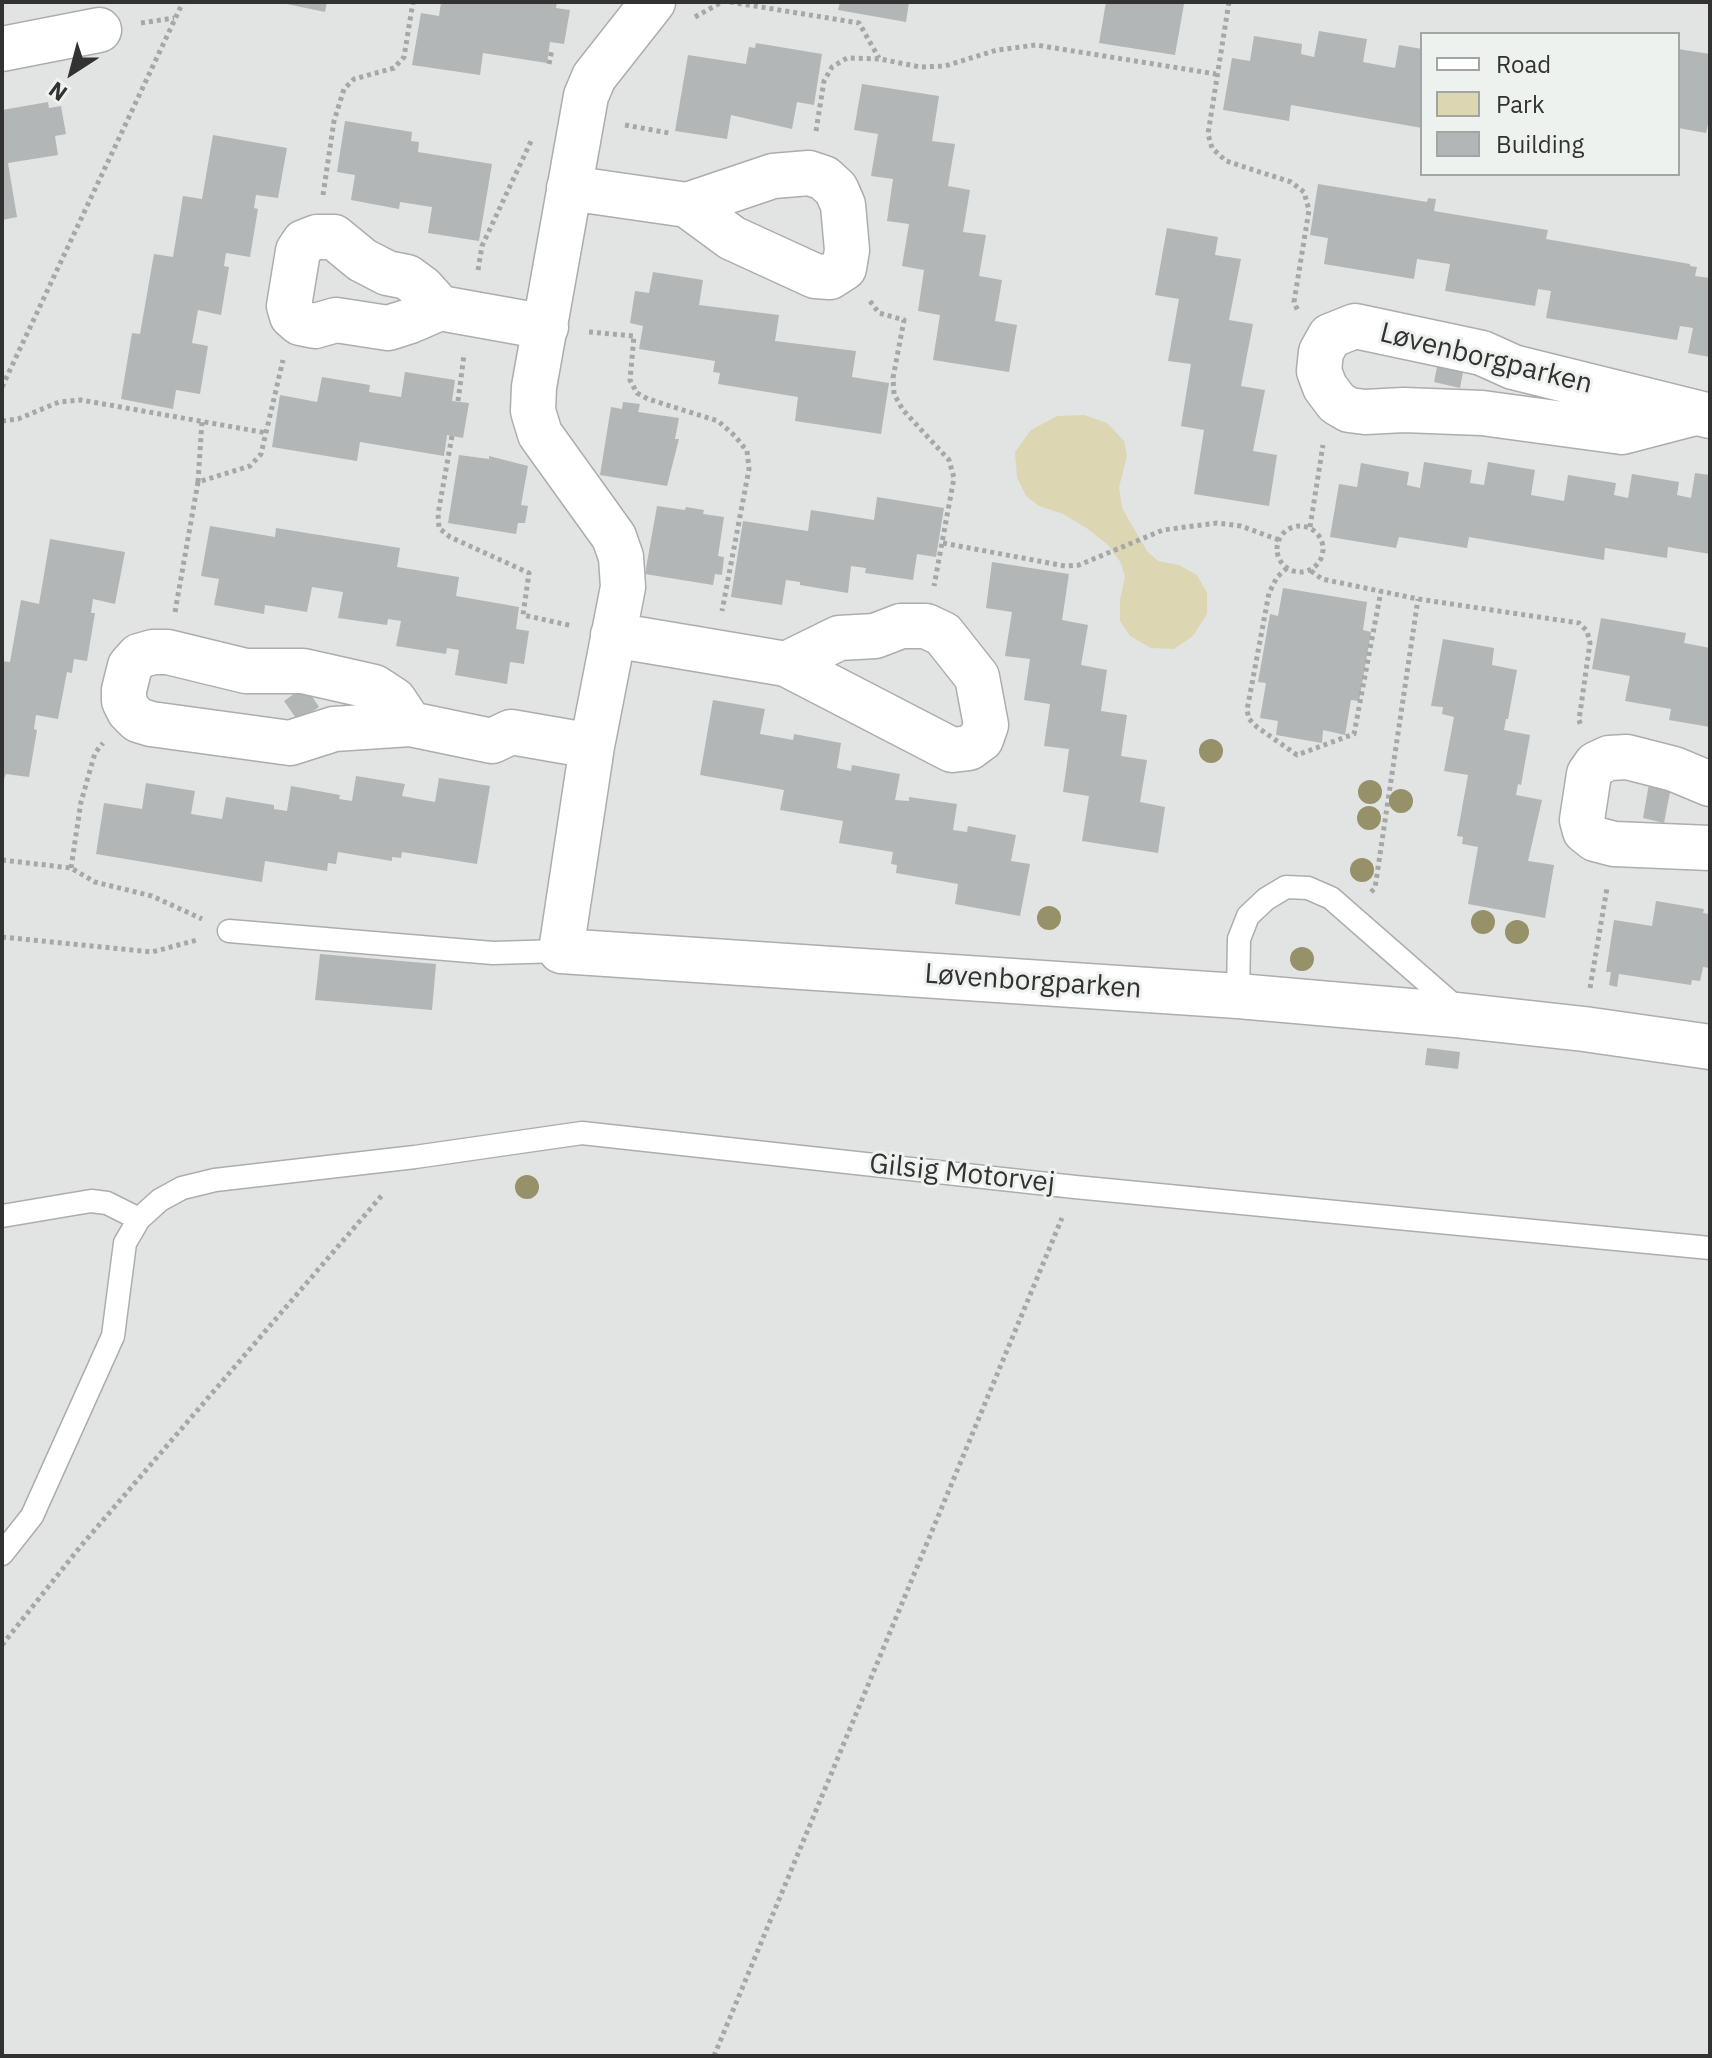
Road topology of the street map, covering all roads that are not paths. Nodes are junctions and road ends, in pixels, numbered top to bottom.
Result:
1 (653, 2) edge
2 (99, 30) dead end
3 (2, 49) edge
4 (569, 188) junction
5 (687, 205) junction
6 (455, 312) junction
7 (546, 327) junction
8 (1702, 414) edge
9 (613, 635) junction
10 (786, 664) junction
11 (410, 724) junction
12 (592, 746) junction
13 (1710, 784) edge
14 (1710, 848) edge
15 (229, 931) road end
16 (561, 951) junction
17 (1238, 996) junction
18 (1467, 1016) junction
19 (1710, 1047) edge
20 (2, 1216) edge
21 (139, 1219) junction
22 (1710, 1248) edge
23 (2, 1554) edge

1 - 4 street
2 - 3 street
4 - 5 street
4 - 7 street
5 - 5 street
6 - 6 street
6 - 7 street
7 - 9 street
8 - 8 street, Løvenborgparken
9 - 10 street
9 - 12 street
10 - 10 street
11 - 11 street
11 - 12 street
12 - 16 street
13 - 14 street
15 - 16 lane
16 - 17 street, Løvenborgparken
17 - 18 street, Løvenborgparken
17 - 18 lane
18 - 19 street, Løvenborgparken
20 - 21 lane
21 - 22 lane, Gilsig Motorvej
21 - 23 lane

